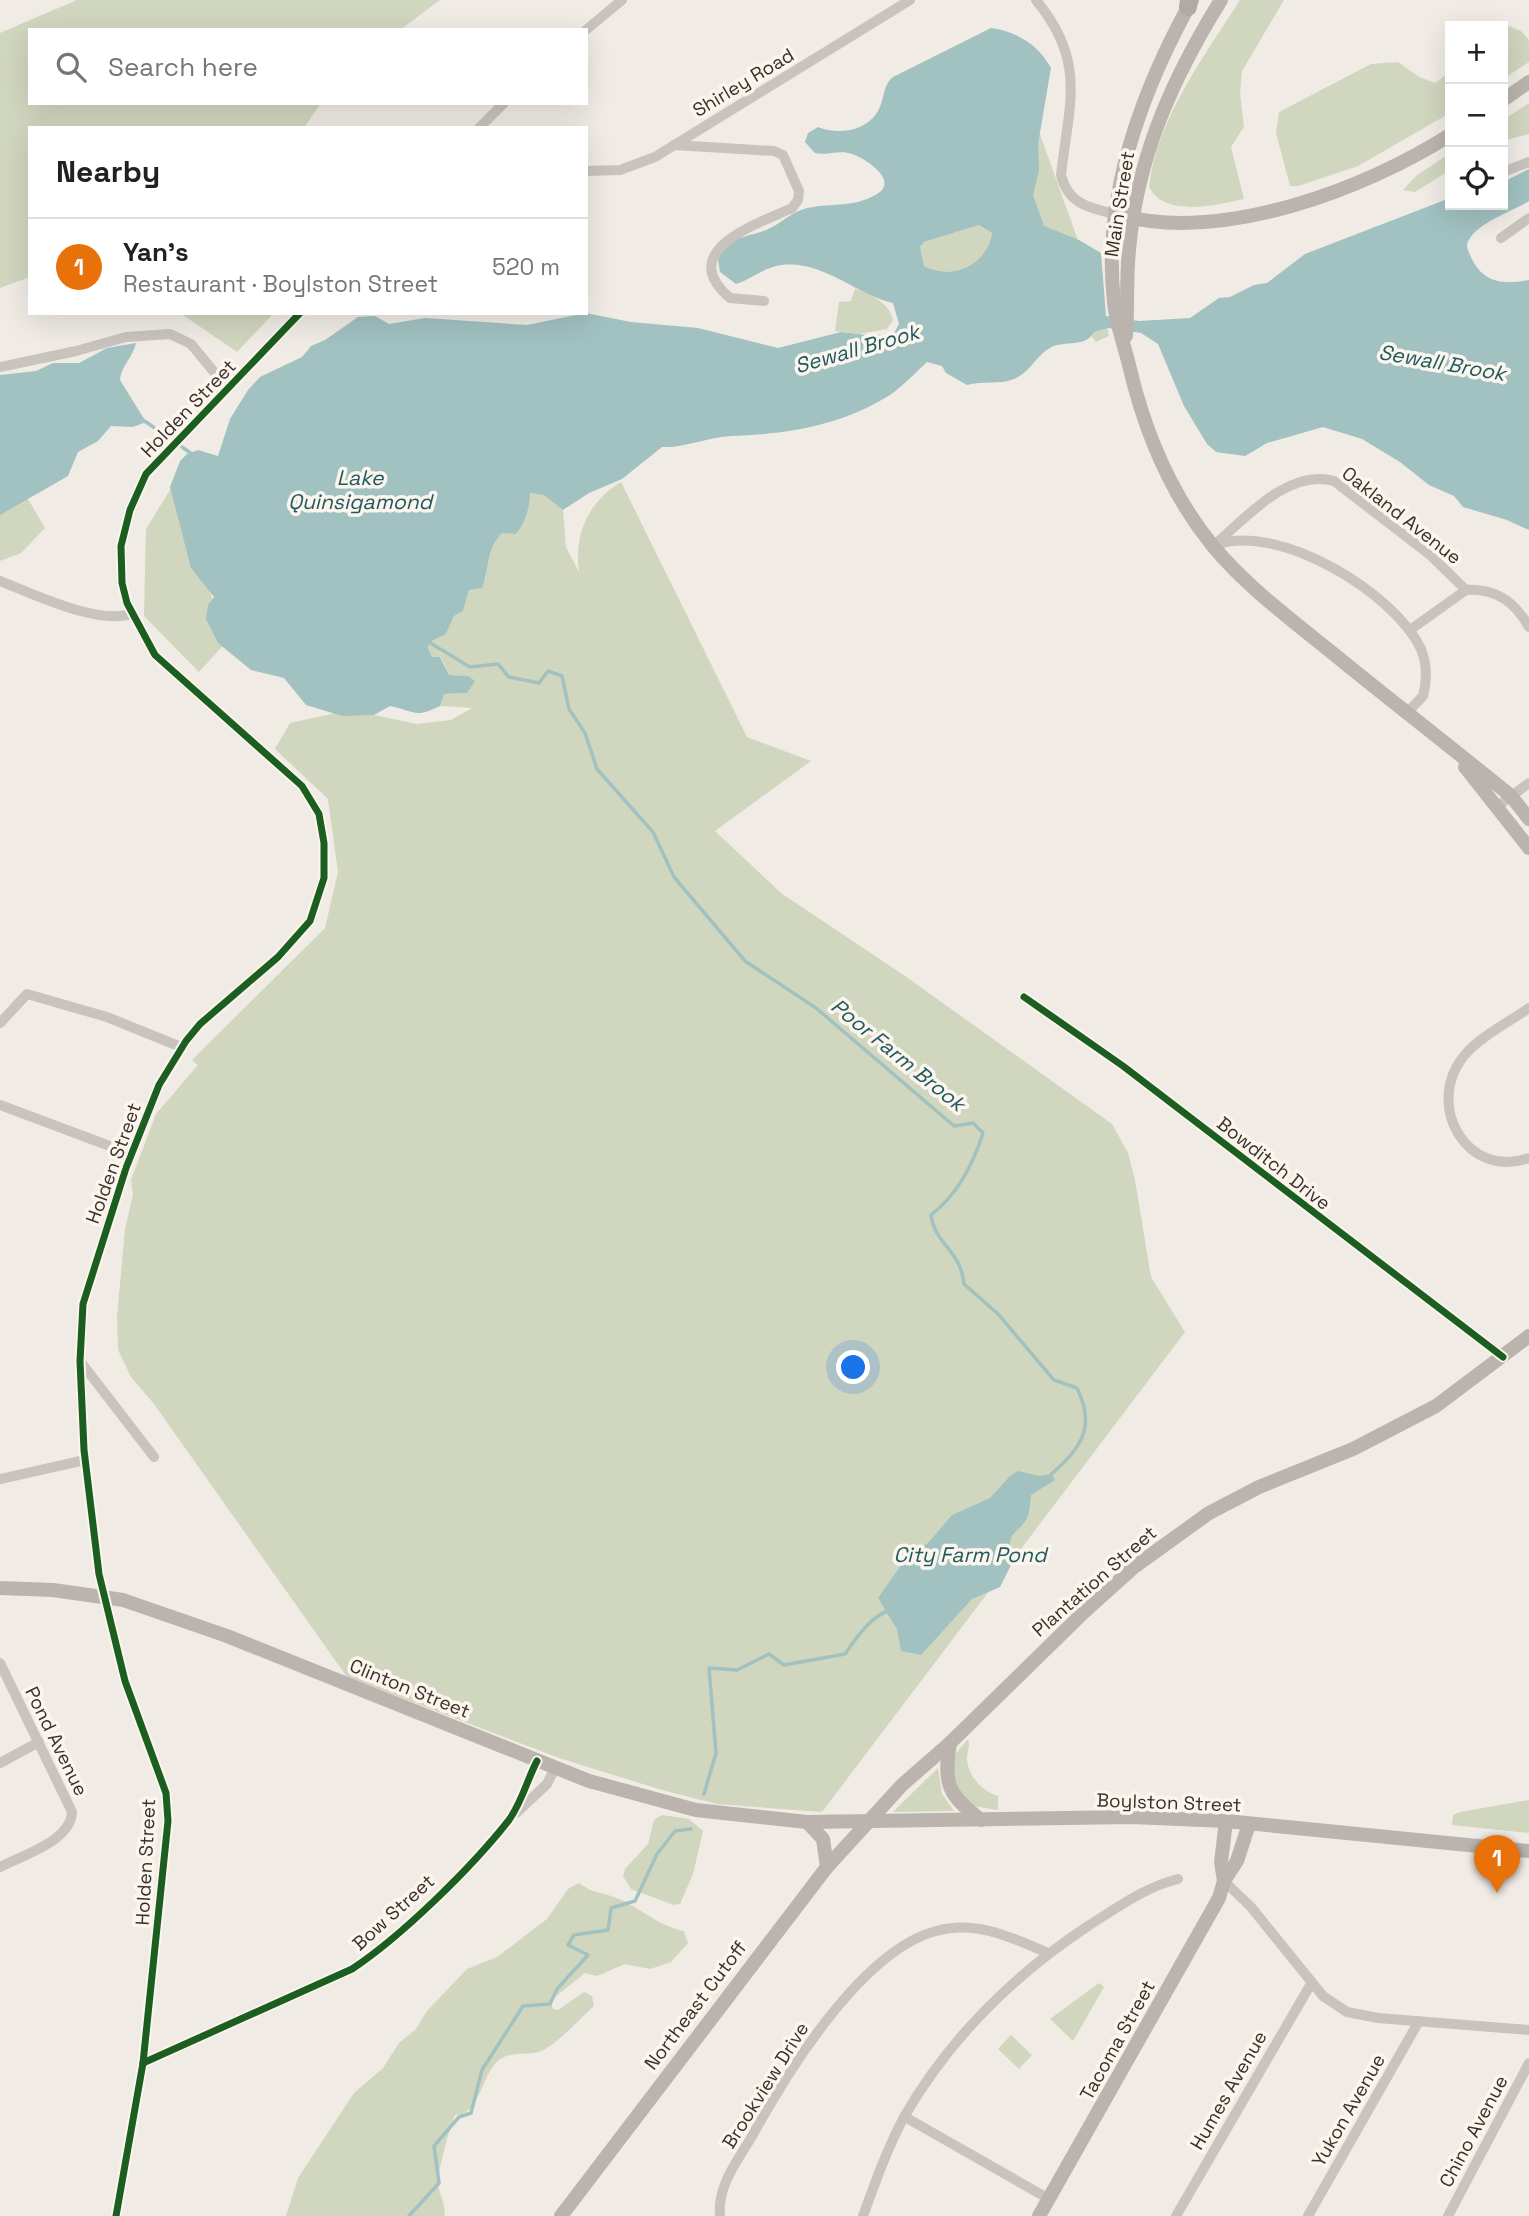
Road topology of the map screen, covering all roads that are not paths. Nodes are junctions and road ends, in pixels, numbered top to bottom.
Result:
1 (622, 0) edge
2 (910, 0) edge
3 (1036, 0) edge
4 (1221, 0) edge
5 (1190, 2) edge
6 (588, 28) edge
7 (1529, 82) edge
8 (1508, 97) edge
9 (502, 105) edge
10 (481, 126) edge
11 (1445, 138) edge
12 (674, 145) junction
13 (1529, 162) edge
14 (1508, 170) edge
15 (588, 171) edge
16 (1115, 215) junction
17 (1529, 218) edge
18 (1132, 219) junction
19 (1501, 238) dead end
20 (764, 301) dead end
21 (1121, 307) junction
22 (298, 315) edge
23 (0, 367) edge
24 (228, 389) junction
25 (1213, 545) junction
26 (0, 581) edge
27 (1466, 590) junction
28 (131, 614) junction
29 (1529, 627) edge
30 (1410, 629) junction
31 (1406, 713) junction
32 (1440, 741) junction
33 (1529, 783) edge
34 (1511, 796) junction
35 (1498, 806) junction
36 (1529, 819) edge
37 (1529, 848) edge
38 (1024, 998) dead end
39 (1529, 1008) edge
40 (0, 1023) edge
41 (181, 1047) junction
42 (0, 1105) edge
43 (131, 1154) junction
44 (1529, 1158) edge
45 (1529, 1336) edge
46 (1503, 1357) junction
47 (80, 1361) junction
48 (154, 1457) dead end
49 (85, 1460) junction
50 (0, 1479) edge
51 (0, 1588) edge
52 (105, 1598) junction
53 (0, 1663) edge
54 (39, 1742) junction
55 (950, 1743) junction
56 (537, 1761) junction
57 (0, 1763) edge
58 (555, 1768) junction
59 (981, 1820) junction
60 (1226, 1821) junction
61 (807, 1822) junction
62 (867, 1823) junction
63 (1249, 1824) junction
64 (503, 1825) junction
65 (1529, 1851) edge
66 (0, 1867) edge
67 (827, 1867) junction
68 (1178, 1879) dead end
69 (1224, 1881) junction
70 (1048, 1953) junction
71 (1312, 1982) junction
72 (1419, 2021) junction
73 (1529, 2030) edge
74 (144, 2063) junction
75 (1529, 2063) edge
76 (905, 2117) junction
77 (1049, 2199) junction
78 (116, 2216) edge
79 (561, 2216) edge
80 (720, 2216) edge
81 (863, 2216) edge
82 (1039, 2216) edge
83 (1176, 2216) edge
84 (1308, 2216) edge
85 (1448, 2216) edge

1 - 6 street
2 - 12 street, Shirley Road
3 - 16 street
4 - 18 main road, Main Street
5 - 16 main road, Main Street
7 - 8 main road
9 - 10 street
11 - 18 main road
12 - 15 street, Shirley Road
12 - 20 street
13 - 14 street
16 - 18 main road
16 - 21 main road, Main Street
17 - 19 street
18 - 21 main road, Main Street
21 - 25 main road, Main Street
22 - 24 street, Holden Street
23 - 24 street
24 - 28 street, Holden Street
25 - 27 street, Oakland Avenue
25 - 30 street
25 - 31 main road, Main Street
26 - 28 street
27 - 29 street, Oakland Avenue
27 - 30 street
28 - 41 street, Holden Street
30 - 31 street
31 - 32 main road, Main Street
32 - 34 main road, Main Street
32 - 35 main road, Main Street
33 - 34 street
34 - 35 street
34 - 36 main road, Main Street
35 - 37 main road, Main Street
38 - 46 street, Bowditch Drive
39 - 44 street
40 - 41 street
41 - 43 street, Holden Street
42 - 43 street
43 - 47 street, Holden Street
45 - 46 main road, Plantation Street
46 - 55 main road, Plantation Street
47 - 48 street
47 - 49 street, Holden Street
49 - 50 street
49 - 52 street, Holden Street
51 - 52 main road, Clinton Street
52 - 56 main road, Clinton Street
52 - 74 street, Holden Street
53 - 54 street, Pond Avenue
54 - 57 street
54 - 66 street, Pond Avenue
55 - 59 main road
55 - 62 main road, Plantation Street
56 - 58 main road, Clinton Street
56 - 64 street, Bow Street
58 - 61 main road, Clinton Street
58 - 64 street, Bow Street
59 - 60 main road, Boylston Street
59 - 62 main road, Boylston Street
60 - 63 main road, Boylston Street
60 - 69 main road, Tacoma Street
61 - 62 main road, Boylston Street
61 - 67 main road
62 - 67 main road, Northeast Cutoff
63 - 65 main road, Boylston Street
63 - 69 main road, Tacoma Street
64 - 74 street, Bow Street
67 - 79 main road, Northeast Cutoff
68 - 70 street
69 - 71 street
69 - 77 main road, Tacoma Street
70 - 76 street
70 - 80 street, Brookview Drive
71 - 72 street
71 - 83 street, Humes Avenue
72 - 73 street
72 - 84 street, Yukon Avenue
74 - 78 street, Holden Street
75 - 85 street, Chino Avenue
76 - 77 street
76 - 81 street
77 - 82 main road, Tacoma Street

